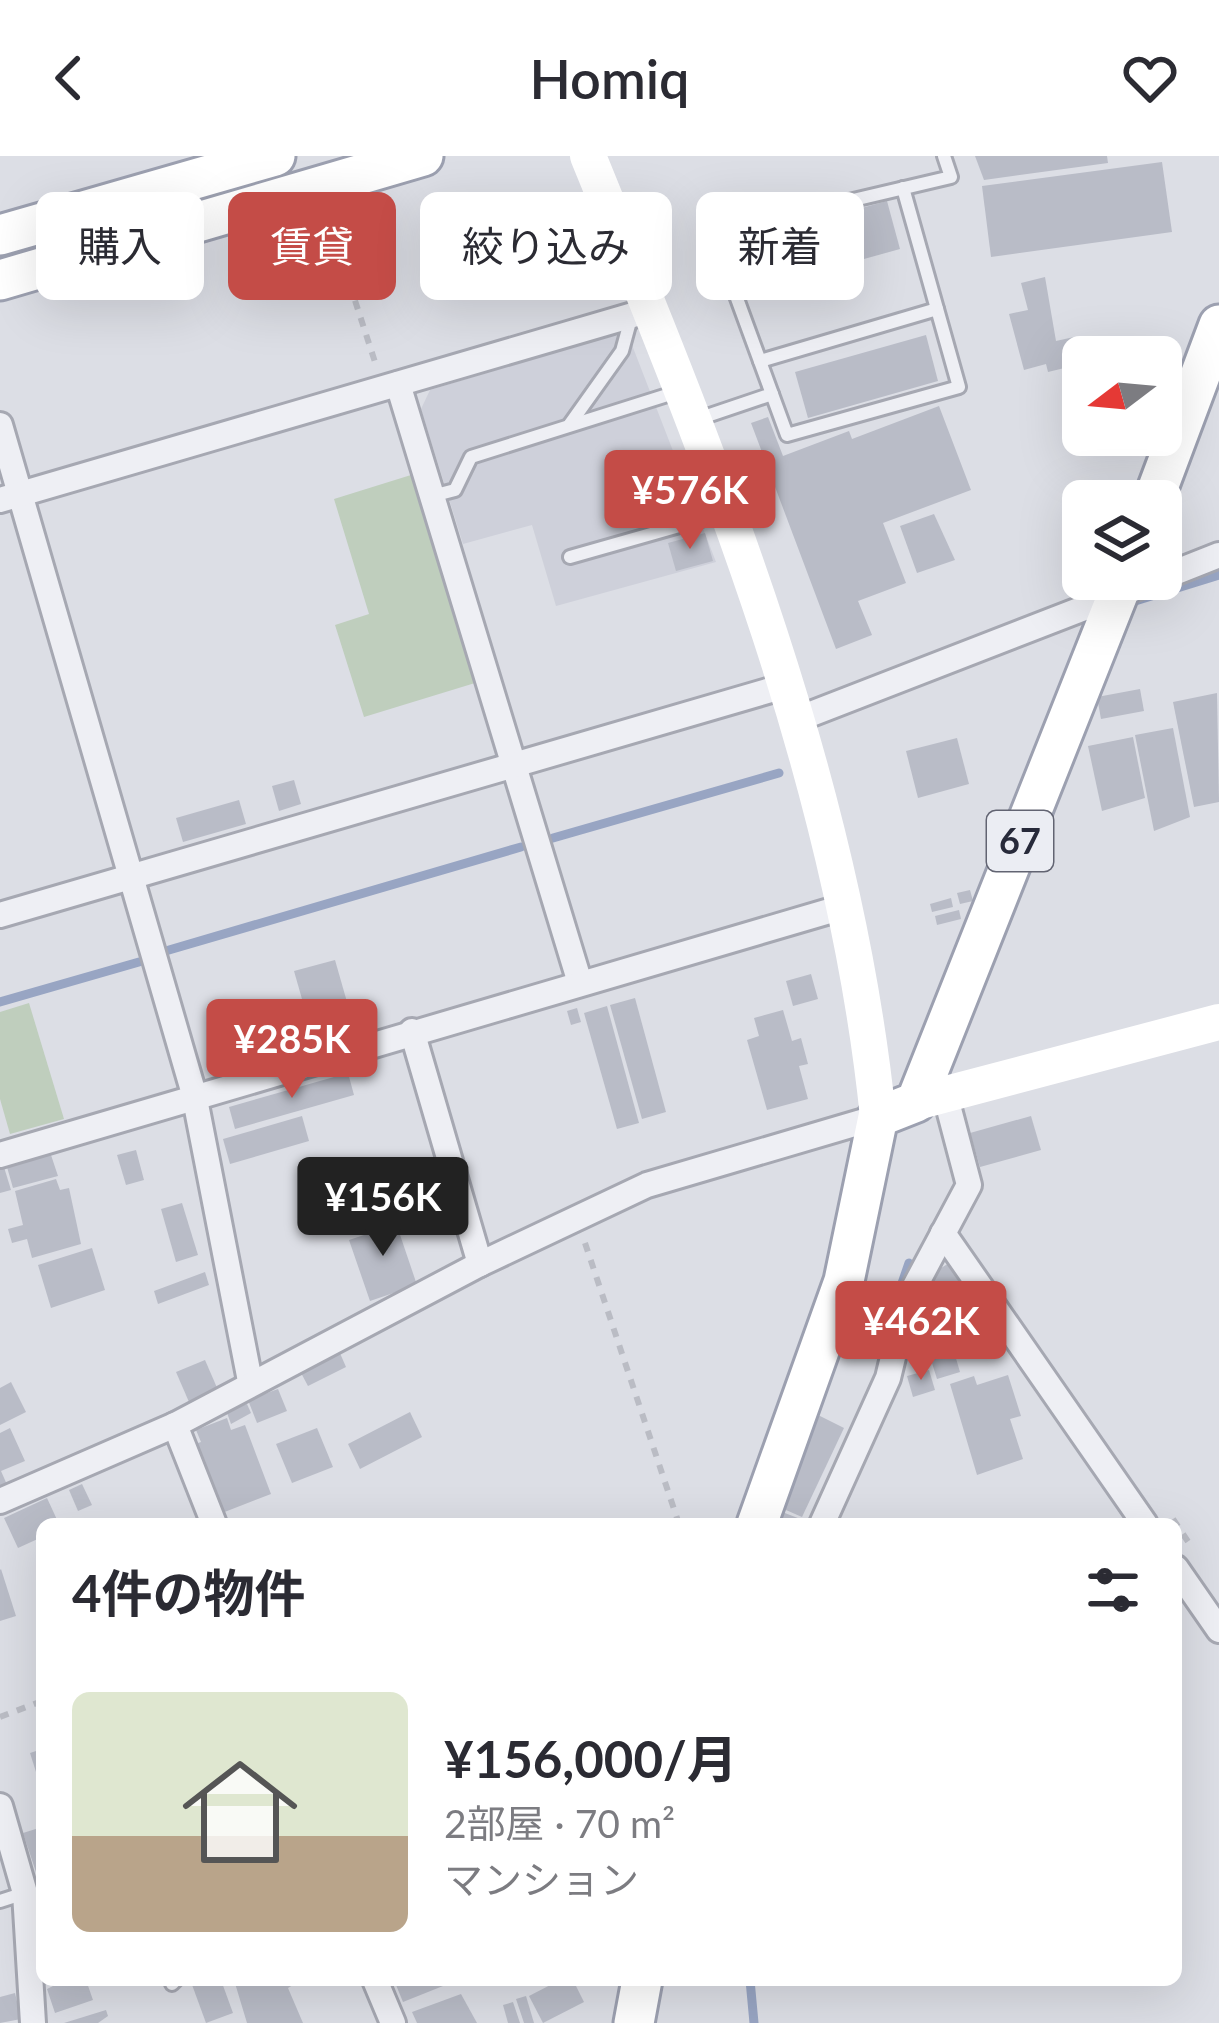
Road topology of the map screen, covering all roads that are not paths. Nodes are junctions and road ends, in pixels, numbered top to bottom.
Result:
1 (275, 156) edge
2 (423, 156) edge
3 (588, 156) edge
4 (944, 156) edge
5 (903, 188) junction
6 (0, 235) edge
7 (0, 280) edge
8 (937, 309) junction
9 (641, 312) junction
10 (1219, 325) edge
11 (760, 361) junction
12 (390, 386) junction
13 (772, 394) junction
14 (687, 406) junction
15 (0, 425) edge
16 (570, 425) junction
17 (1161, 480) edge
18 (432, 496) junction
19 (10, 497) edge
20 (726, 512) junction
21 (1219, 555) edge
22 (570, 557) dead end
23 (1182, 570) edge
24 (1084, 600) edge
25 (1116, 600) edge
26 (793, 702) junction
27 (513, 765) junction
28 (131, 877) junction
29 (843, 907) junction
30 (0, 915) edge
31 (580, 983) junction
32 (1219, 1022) edge
33 (412, 1031) junction
34 (194, 1094) junction
35 (931, 1098) junction
36 (878, 1117) junction
37 (0, 1155) edge
38 (943, 1233) junction
39 (480, 1264) junction
40 (250, 1382) junction
41 (175, 1425) junction
42 (0, 1501) edge
43 (212, 1518) edge
44 (759, 1518) edge
45 (825, 1518) edge
46 (1141, 1518) edge
47 (1182, 1577) edge
48 (1219, 1630) edge
49 (0, 1806) edge
50 (12, 1897) edge
51 (378, 1986) edge
52 (641, 1986) edge
53 (33, 2023) edge
54 (393, 2023) edge
55 (634, 2023) edge

1 - 6 main road
2 - 7 main road
3 - 9 street
4 - 5 lane
5 - 8 lane
5 - 11 lane
8 - 11 lane
8 - 13 lane
9 - 12 street
9 - 14 street
9 - 16 lane
10 - 17 main road
11 - 13 lane
12 - 18 street
12 - 19 street
13 - 14 lane
14 - 16 lane
14 - 20 street
15 - 19 street
16 - 18 lane
18 - 27 street
19 - 28 street
20 - 22 lane
20 - 26 street
21 - 23 street
24 - 26 street
25 - 35 main road, 67
26 - 27 street
26 - 29 street
27 - 28 street
27 - 31 street
28 - 30 street
28 - 34 street
29 - 31 street
29 - 36 street
31 - 33 street
32 - 35 street
33 - 34 street
33 - 39 street
34 - 37 street
34 - 40 street
35 - 36 main road
35 - 38 street
36 - 39 street
36 - 44 main road
38 - 45 street
38 - 46 street
39 - 40 street
40 - 41 street
41 - 42 street
41 - 43 street
47 - 48 street
49 - 50 street
50 - 53 street
51 - 54 street
52 - 55 main road

